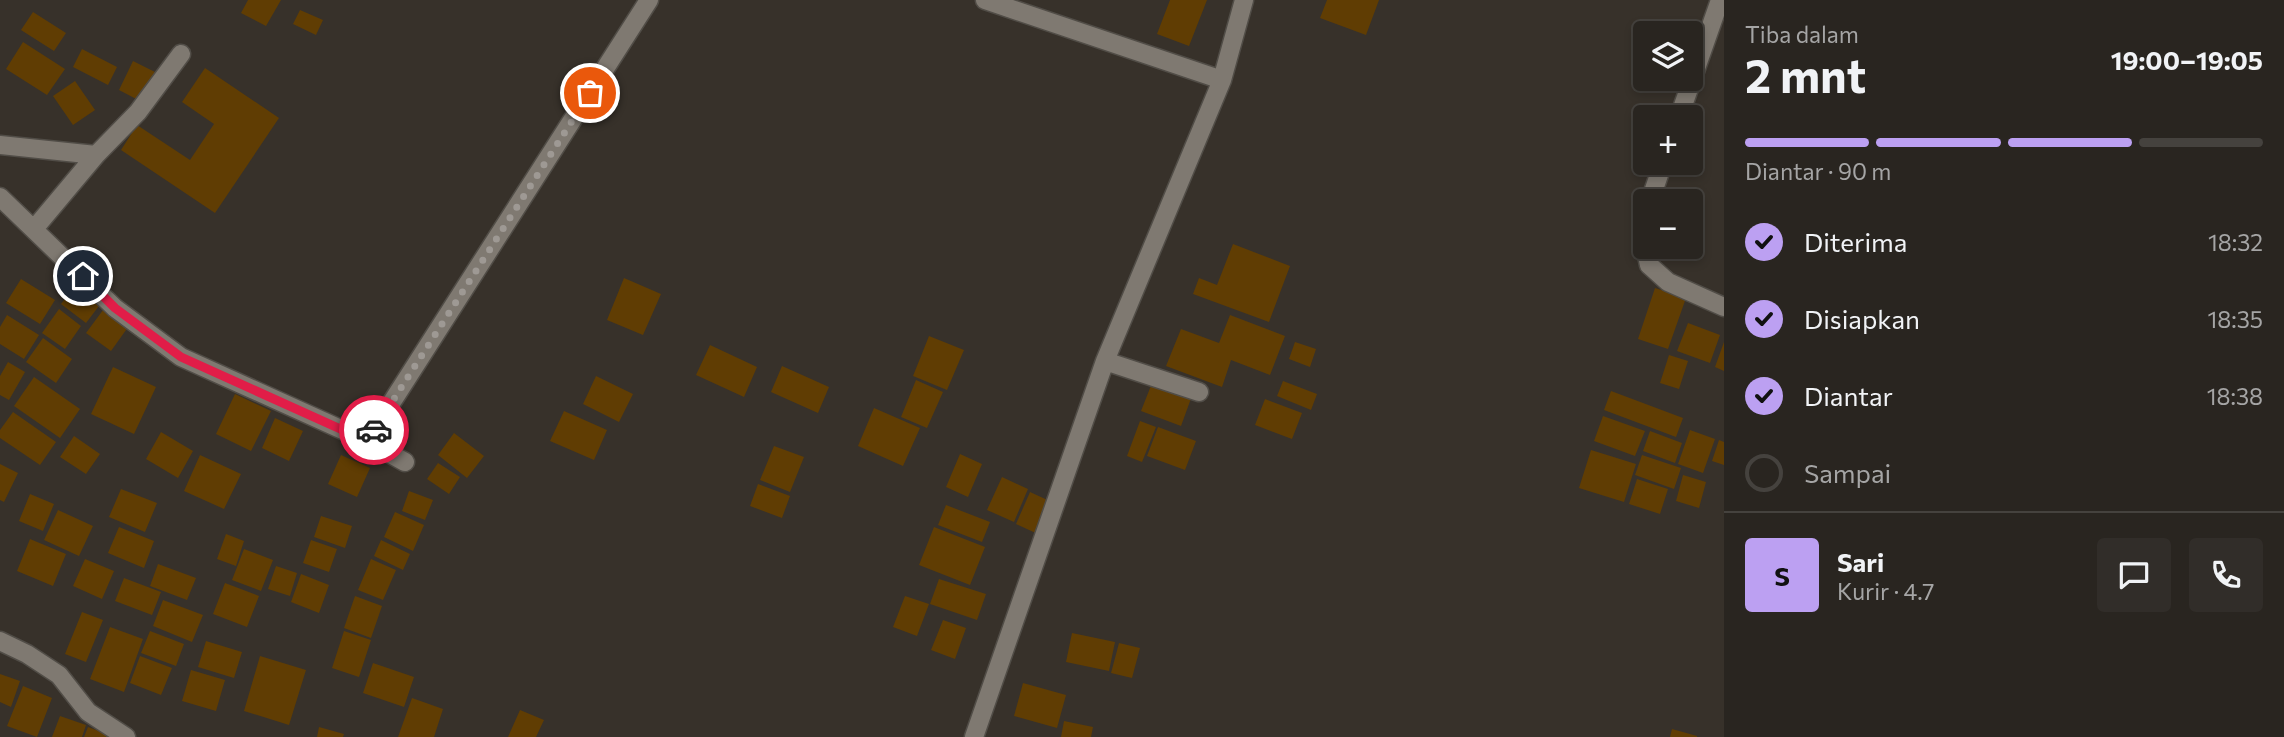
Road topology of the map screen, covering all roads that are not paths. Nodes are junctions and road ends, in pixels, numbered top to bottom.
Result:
1 (649, 0) edge
2 (985, 0) edge
3 (1244, 0) edge
4 (1720, 0) edge
5 (181, 54) dead end
6 (1222, 80) junction
7 (1683, 105) edge
8 (0, 145) edge
9 (96, 155) junction
10 (0, 197) edge
11 (34, 229) junction
12 (1648, 259) edge
13 (1724, 307) edge
14 (1105, 361) junction
15 (1199, 392) dead end
16 (367, 441) junction
17 (405, 462) dead end
18 (0, 640) edge
19 (126, 737) edge
20 (974, 737) edge

1 - 16 street
2 - 6 street
3 - 6 street
4 - 7 street
5 - 9 street
6 - 14 street
8 - 9 street
9 - 11 street
10 - 11 street
11 - 16 street
12 - 13 street
14 - 15 street
14 - 20 street
16 - 17 street
18 - 19 street

